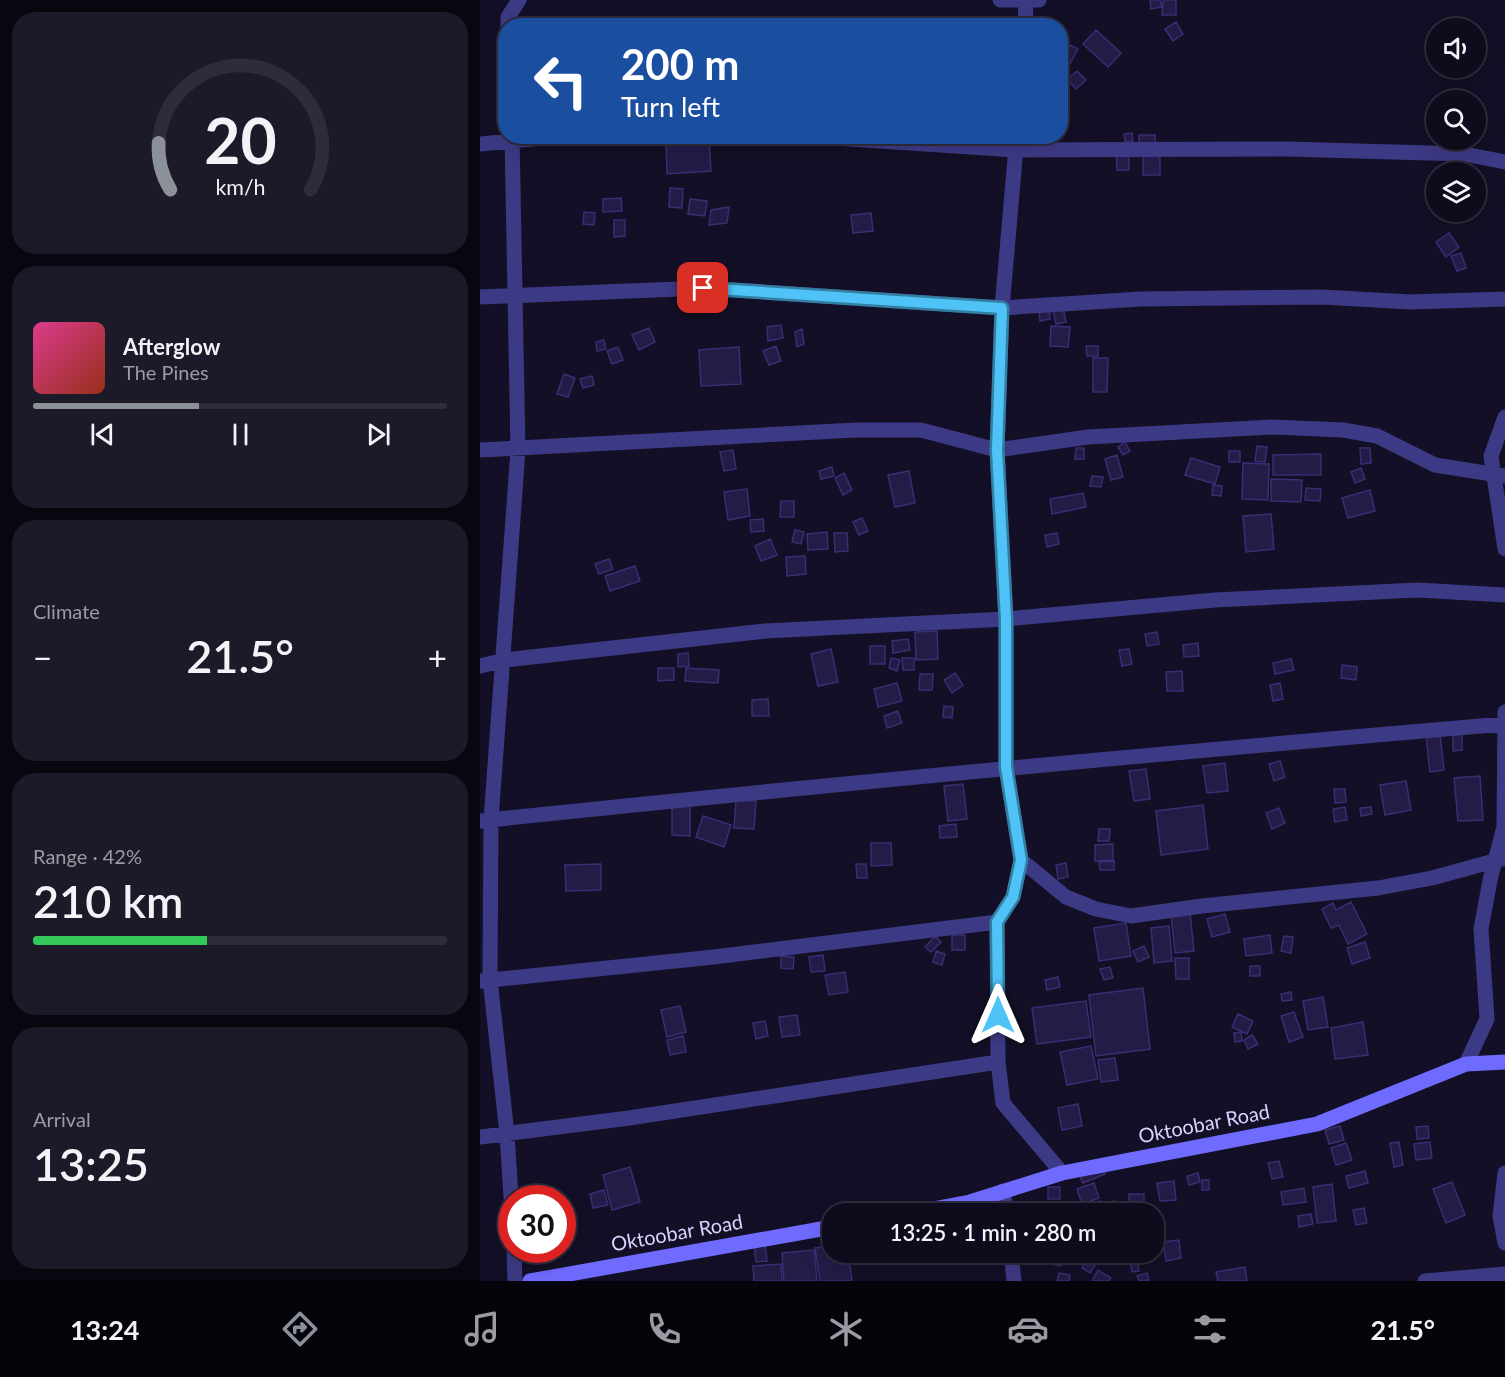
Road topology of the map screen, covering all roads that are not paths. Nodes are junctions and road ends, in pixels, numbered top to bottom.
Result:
1 (519, 0) edge
2 (1000, 0) edge
3 (1031, 0) edge
4 (508, 18) edge
5 (1027, 18) edge
6 (498, 141) edge
7 (480, 144) edge
8 (512, 144) edge
9 (1016, 144) edge
10 (1061, 144) edge
11 (1505, 162) edge
12 (515, 295) junction
13 (480, 297) edge
14 (1505, 299) edge
15 (1002, 308) junction
16 (1505, 417) edge
17 (480, 450) edge
18 (518, 450) junction
19 (997, 450) junction
20 (1500, 476) edge
21 (1505, 549) edge
22 (1505, 595) edge
23 (1006, 620) junction
24 (505, 660) junction
25 (480, 666) edge
26 (1505, 712) edge
27 (1504, 724) edge
28 (1006, 767) junction
29 (486, 821) edge
30 (1500, 858) edge
31 (1021, 860) junction
32 (997, 922) junction
33 (485, 980) edge
34 (998, 1062) junction
35 (1505, 1062) edge
36 (1467, 1064) junction
37 (507, 1134) junction
38 (480, 1137) edge
39 (1062, 1173) junction
40 (1505, 1173) edge
41 (510, 1185) edge
42 (1004, 1191) junction
43 (965, 1203) edge
44 (1006, 1203) edge
45 (822, 1229) edge
46 (1505, 1243) edge
47 (514, 1263) edge
48 (1012, 1263) edge
49 (1505, 1274) edge
50 (515, 1281) edge
51 (530, 1281) edge
52 (1014, 1281) edge
53 (1425, 1281) edge

1 - 4 street
2 - 3 street
3 - 5 street
6 - 7 street
8 - 12 street
9 - 15 street
10 - 11 street
12 - 13 street
12 - 15 street
12 - 18 street
14 - 15 street
15 - 19 street
16 - 20 street
17 - 18 street
18 - 19 street
18 - 24 street
19 - 20 street
19 - 23 street
20 - 21 street
22 - 23 street
23 - 24 street
23 - 28 street
24 - 25 street
24 - 29 street
26 - 27 street
27 - 28 street
27 - 30 street
28 - 29 street
28 - 31 street
29 - 33 street
30 - 31 street
30 - 36 street
31 - 32 street
32 - 33 street
32 - 34 street
33 - 37 street
34 - 37 street
34 - 39 street
35 - 36 street, Oktoobar Road
36 - 39 street, Oktoobar Road
37 - 38 street
37 - 41 street
39 - 42 street, Oktoobar Road
40 - 46 street
42 - 43 street, Oktoobar Road
42 - 44 street
45 - 51 street, Oktoobar Road
47 - 50 street
48 - 52 street
49 - 53 street

